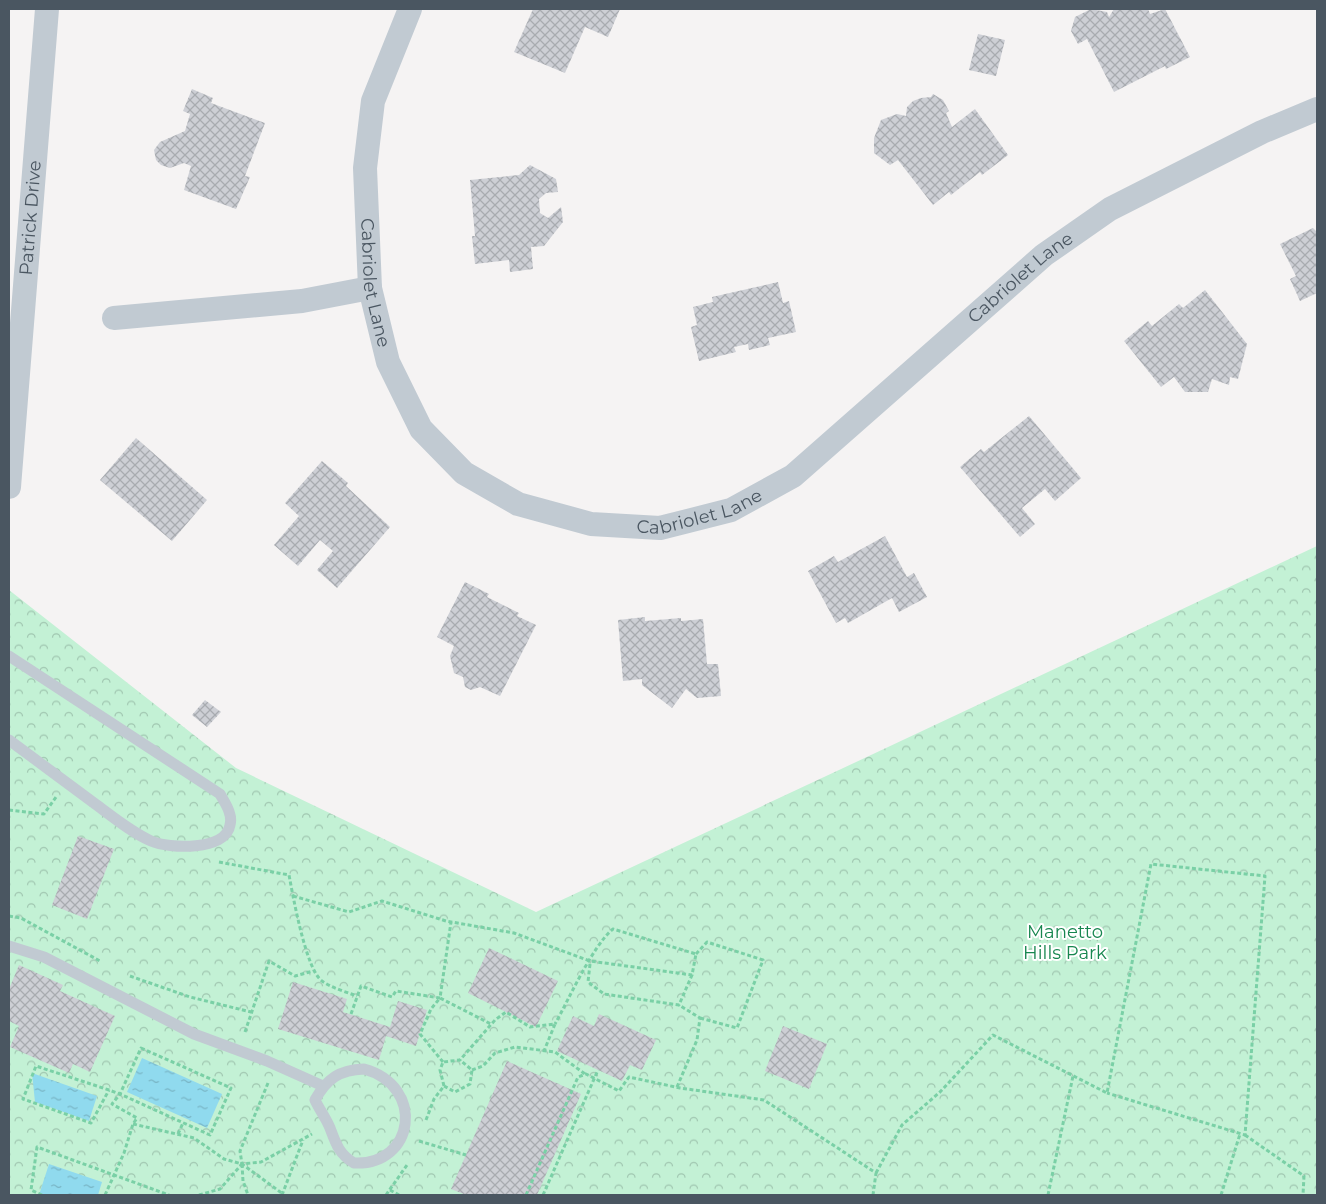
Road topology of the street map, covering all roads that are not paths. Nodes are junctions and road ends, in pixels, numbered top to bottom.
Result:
1 (47, 9) edge
2 (410, 9) edge
3 (1317, 109) edge
4 (370, 288) junction
5 (114, 318) dead end
6 (9, 486) edge
7 (9, 656) edge
8 (9, 740) edge
9 (9, 946) edge
10 (323, 1086) junction

1 - 6 street, Patrick Drive
2 - 4 street, Cabriolet Lane
3 - 4 street, Cabriolet Lane
4 - 5 street
7 - 8 lane
9 - 10 lane
10 - 10 lane

